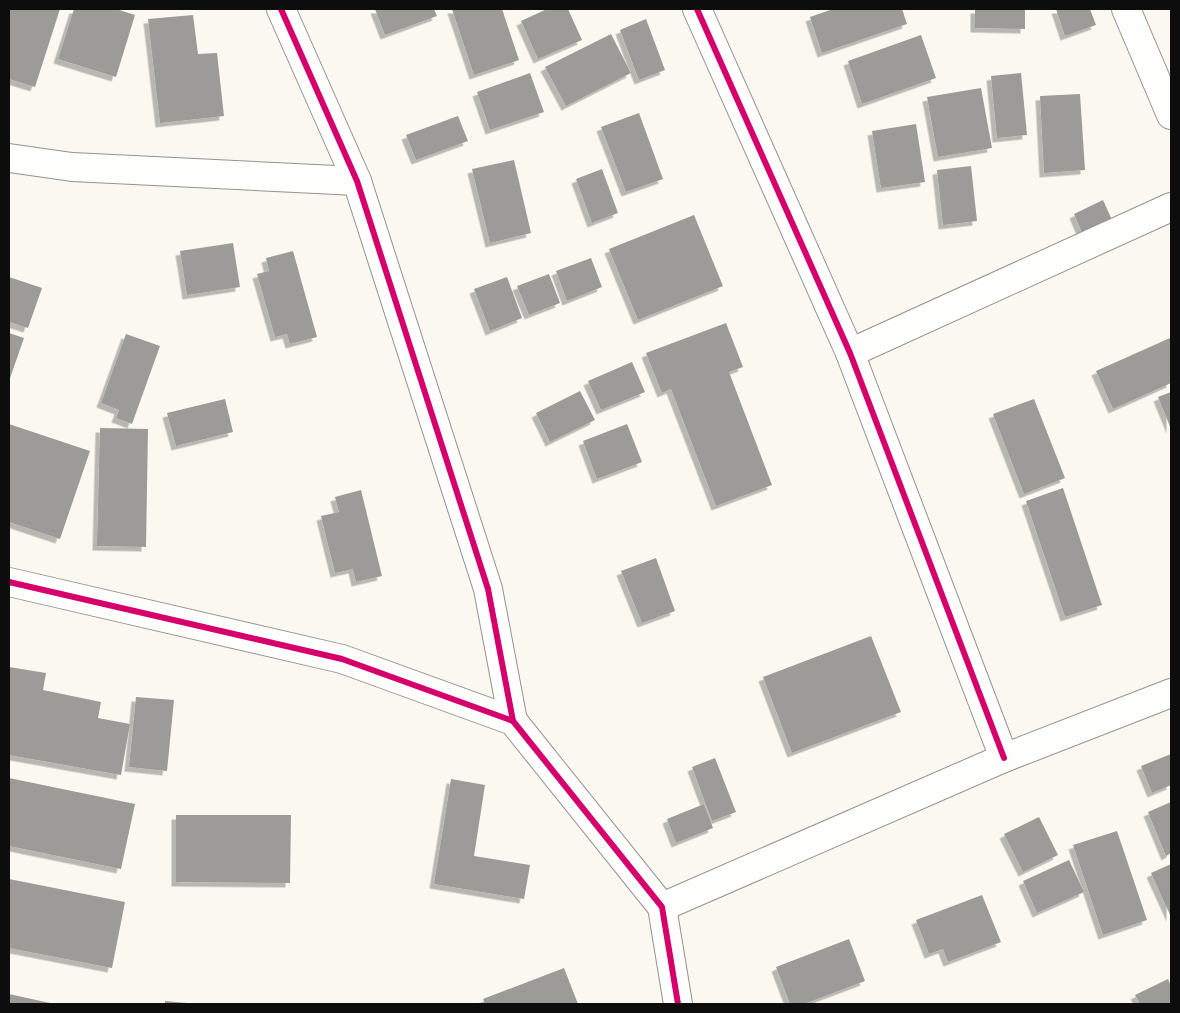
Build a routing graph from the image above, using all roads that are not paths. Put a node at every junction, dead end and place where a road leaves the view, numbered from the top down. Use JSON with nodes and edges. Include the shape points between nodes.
{"nodes":[{"id":1,"x":281,"y":9,"type":"edge"},
{"id":2,"x":697,"y":9,"type":"edge"},
{"id":3,"x":1126,"y":9,"type":"edge"},
{"id":4,"x":1171,"y":115,"type":"edge"},
{"id":5,"x":9,"y":158,"type":"edge"},
{"id":6,"x":357,"y":181,"type":"junction"},
{"id":7,"x":1171,"y":207,"type":"edge"},
{"id":8,"x":850,"y":353,"type":"junction"},
{"id":9,"x":9,"y":582,"type":"edge"},
{"id":10,"x":1171,"y":693,"type":"edge"},
{"id":11,"x":513,"y":721,"type":"junction"},
{"id":12,"x":1004,"y":758,"type":"junction"},
{"id":13,"x":662,"y":907,"type":"junction"},
{"id":14,"x":678,"y":1004,"type":"edge"}],
"edges":[{"from":1,"to":6,"type":"street"},
{"from":2,"to":8,"type":"street"},
{"from":3,"to":4,"type":"street"},
{"from":5,"to":6,"type":"street","via":[[72,167]]},
{"from":6,"to":11,"type":"street","via":[[488,589]]},
{"from":7,"to":8,"type":"street"},
{"from":8,"to":12,"type":"street"},
{"from":9,"to":11,"type":"street","via":[[342,659]]},
{"from":10,"to":12,"type":"street"},
{"from":11,"to":13,"type":"street"},
{"from":12,"to":13,"type":"street"},
{"from":13,"to":14,"type":"street"}]}
